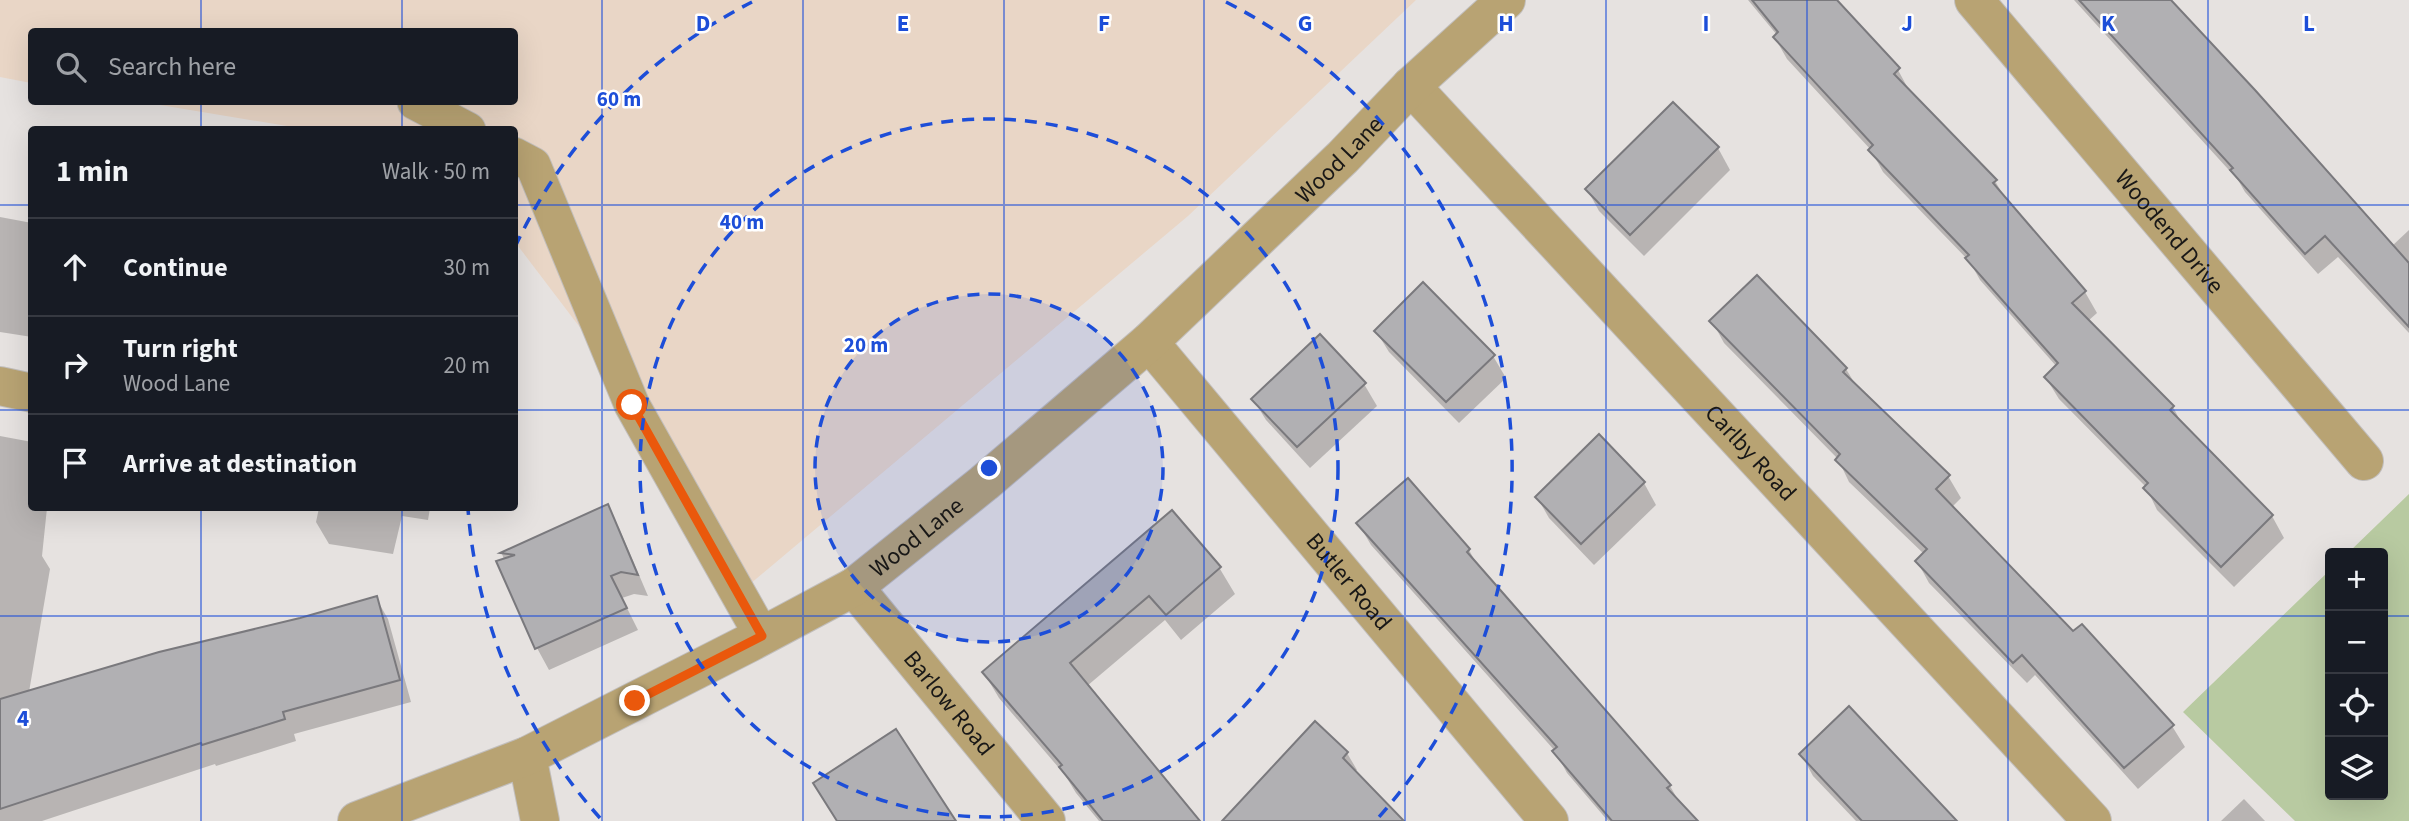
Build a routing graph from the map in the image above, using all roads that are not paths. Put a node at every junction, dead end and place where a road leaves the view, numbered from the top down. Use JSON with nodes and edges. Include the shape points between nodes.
{"nodes":[{"id":1,"x":1506,"y":0,"type":"edge"},
{"id":2,"x":1974,"y":0,"type":"edge"},
{"id":3,"x":1411,"y":86,"type":"junction"},
{"id":4,"x":421,"y":105,"type":"edge"},
{"id":5,"x":460,"y":126,"type":"edge"},
{"id":6,"x":518,"y":157,"type":"edge"},
{"id":7,"x":1149,"y":342,"type":"junction"},
{"id":8,"x":0,"y":386,"type":"edge"},
{"id":9,"x":28,"y":392,"type":"edge"},
{"id":10,"x":2364,"y":461,"type":"dead end"},
{"id":11,"x":853,"y":587,"type":"junction"},
{"id":12,"x":762,"y":636,"type":"junction"},
{"id":13,"x":527,"y":756,"type":"junction"},
{"id":14,"x":357,"y":821,"type":"edge"},
{"id":15,"x":540,"y":821,"type":"edge"},
{"id":16,"x":1046,"y":821,"type":"edge"},
{"id":17,"x":1549,"y":821,"type":"edge"},
{"id":18,"x":2092,"y":821,"type":"edge"}],
"edges":[{"from":1,"to":3,"type":"street","name":"Wood Lane"},
{"from":2,"to":10,"type":"street","name":"Woodend Drive"},
{"from":3,"to":7,"type":"street","name":"Wood Lane"},
{"from":3,"to":18,"type":"street","name":"Carlby Road"},
{"from":4,"to":5,"type":"lane"},
{"from":6,"to":12,"type":"lane","via":[[533,165],[632,405]]},
{"from":7,"to":11,"type":"street","name":"Wood Lane"},
{"from":7,"to":17,"type":"street","name":"Butler Road"},
{"from":8,"to":9,"type":"street"},
{"from":11,"to":12,"type":"street","name":"Wood Lane"},
{"from":11,"to":16,"type":"street","name":"Barlow Road"},
{"from":12,"to":13,"type":"street","name":"Wood Lane"},
{"from":13,"to":14,"type":"street","name":"Wood Lane"},
{"from":13,"to":15,"type":"street"}]}
